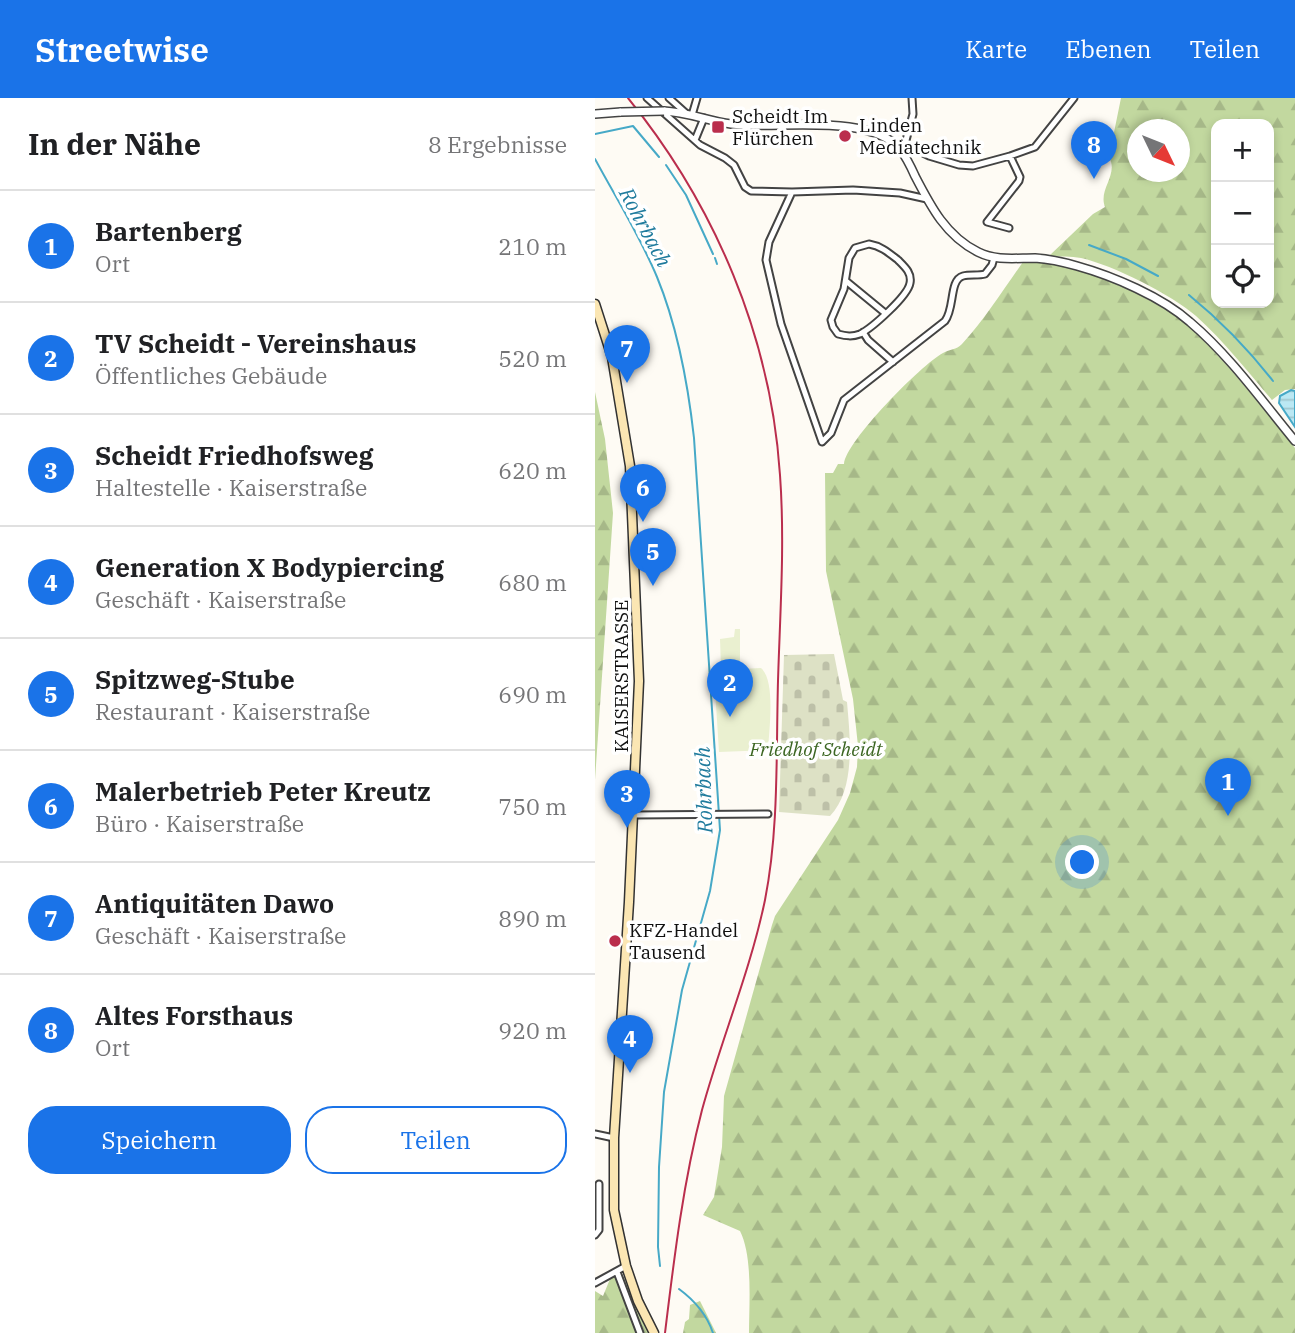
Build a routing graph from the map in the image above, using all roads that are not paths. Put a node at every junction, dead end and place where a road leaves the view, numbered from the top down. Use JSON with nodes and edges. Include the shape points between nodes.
{"nodes":[{"id":1,"x":647,"y":98,"type":"edge"},
{"id":2,"x":697,"y":98,"type":"edge"},
{"id":3,"x":912,"y":98,"type":"edge"},
{"id":4,"x":1074,"y":98,"type":"edge"},
{"id":5,"x":669,"y":99,"type":"edge"},
{"id":6,"x":666,"y":111,"type":"junction"},
{"id":7,"x":595,"y":114,"type":"edge"},
{"id":8,"x":689,"y":114,"type":"junction"},
{"id":9,"x":704,"y":118,"type":"junction"},
{"id":10,"x":695,"y":140,"type":"junction"},
{"id":11,"x":902,"y":146,"type":"junction"},
{"id":12,"x":1010,"y":156,"type":"junction"},
{"id":13,"x":792,"y":192,"type":"junction"},
{"id":14,"x":927,"y":199,"type":"junction"},
{"id":15,"x":1009,"y":228,"type":"dead end"},
{"id":16,"x":994,"y":258,"type":"junction"},
{"id":17,"x":846,"y":281,"type":"junction"},
{"id":18,"x":596,"y":309,"type":"edge"},
{"id":19,"x":885,"y":313,"type":"junction"},
{"id":20,"x":863,"y":332,"type":"junction"},
{"id":21,"x":893,"y":362,"type":"junction"},
{"id":22,"x":1295,"y":441,"type":"edge"},
{"id":23,"x":768,"y":814,"type":"dead end"},
{"id":24,"x":634,"y":815,"type":"junction"},
{"id":25,"x":595,"y":1135,"type":"edge"},
{"id":26,"x":614,"y":1138,"type":"junction"},
{"id":27,"x":599,"y":1184,"type":"dead end"},
{"id":28,"x":595,"y":1235,"type":"edge"},
{"id":29,"x":626,"y":1266,"type":"junction"},
{"id":30,"x":617,"y":1272,"type":"junction"},
{"id":31,"x":595,"y":1283,"type":"edge"},
{"id":32,"x":640,"y":1333,"type":"edge"},
{"id":33,"x":654,"y":1333,"type":"edge"}],
"edges":[{"from":1,"to":10,"type":"street"},
{"from":2,"to":8,"type":"street"},
{"from":3,"to":11,"type":"street","via":[[913,114]]},
{"from":4,"to":12,"type":"street","via":[[1035,147]]},
{"from":5,"to":6,"type":"street"},
{"from":5,"to":8,"type":"street"},
{"from":6,"to":7,"type":"street","bridge":true},
{"from":6,"to":8,"type":"street"},
{"from":8,"to":9,"type":"street"},
{"from":9,"to":10,"type":"street"},
{"from":9,"to":11,"type":"street","via":[[746,125],[849,127]]},
{"from":10,"to":13,"type":"street","via":[[734,165],[747,190]]},
{"from":11,"to":12,"type":"street","via":[[959,165]]},
{"from":11,"to":14,"type":"street"},
{"from":12,"to":15,"type":"street","via":[[1019,181],[987,222]]},
{"from":13,"to":14,"type":"street","via":[[853,190]]},
{"from":13,"to":21,"type":"street","via":[[769,242],[766,260],[781,324],[822,442],[831,433],[845,400]]},
{"from":14,"to":16,"type":"street","via":[[955,236]]},
{"from":16,"to":21,"type":"street","via":[[985,274],[957,279],[949,316]]},
{"from":16,"to":22,"type":"street","via":[[1036,258],[1078,266],[1171,308],[1209,340]]},
{"from":17,"to":19,"type":"street"},
{"from":17,"to":19,"type":"street","via":[[849,258],[859,246],[874,244],[893,257],[905,267],[910,284]]},
{"from":17,"to":20,"type":"street","via":[[831,320],[833,327],[846,336]]},
{"from":18,"to":24,"type":"main road","name":"KAISERSTRASSE","via":[[612,357],[630,466],[639,681]]},
{"from":19,"to":20,"type":"street"},
{"from":20,"to":21,"type":"street"},
{"from":23,"to":24,"type":"street"},
{"from":24,"to":26,"type":"main road","name":"KAISERSTRASSE"},
{"from":25,"to":26,"type":"street"},
{"from":26,"to":29,"type":"main road","name":"KAISERSTRASSE","via":[[614,1210]]},
{"from":27,"to":28,"type":"street","via":[[599,1230]]},
{"from":29,"to":30,"type":"street"},
{"from":29,"to":33,"type":"main road","name":"KAISERSTRASSE"},
{"from":30,"to":31,"type":"street"},
{"from":30,"to":32,"type":"street"}]}
